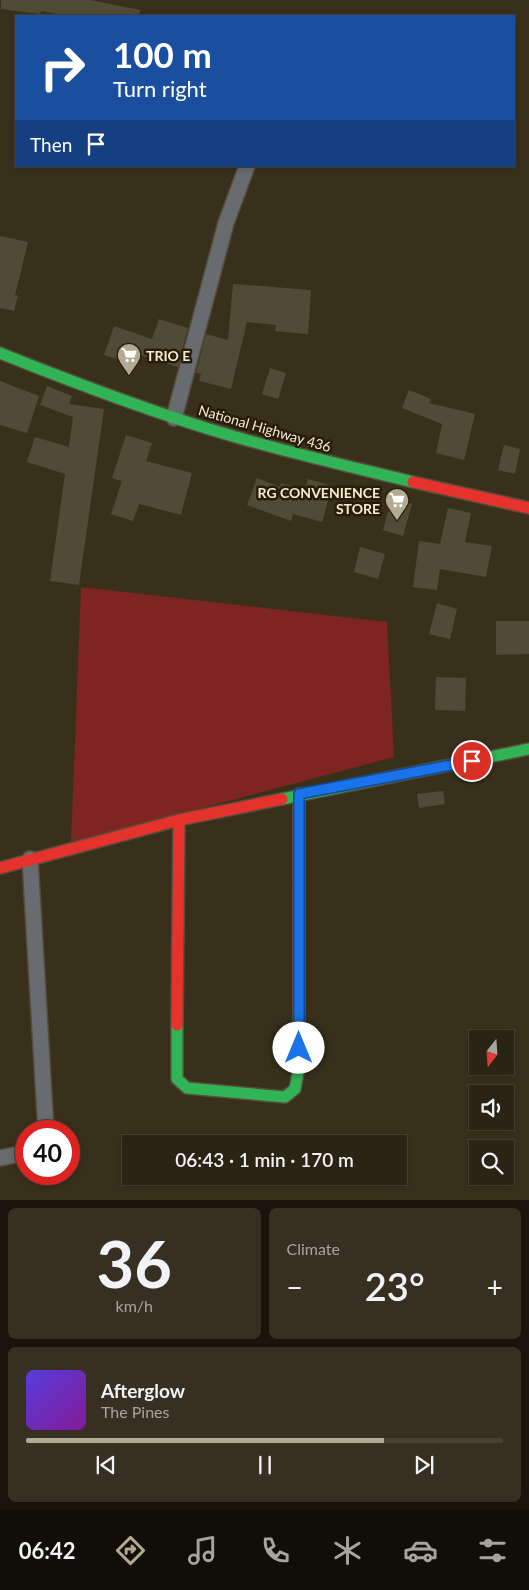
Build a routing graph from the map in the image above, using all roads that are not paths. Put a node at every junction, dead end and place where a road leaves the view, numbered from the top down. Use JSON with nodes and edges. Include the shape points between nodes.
{"nodes":[{"id":1,"x":247,"y":167,"type":"edge"},
{"id":2,"x":0,"y":353,"type":"edge"},
{"id":3,"x":174,"y":418,"type":"junction"},
{"id":4,"x":529,"y":508,"type":"edge"},
{"id":5,"x":529,"y":750,"type":"edge"},
{"id":6,"x":299,"y":794,"type":"junction"},
{"id":7,"x":179,"y":820,"type":"junction"},
{"id":8,"x":30,"y":859,"type":"junction"},
{"id":9,"x":0,"y":868,"type":"edge"},
{"id":10,"x":45,"y":1120,"type":"edge"},
{"id":11,"x":15,"y":1155,"type":"edge"},
{"id":12,"x":0,"y":1158,"type":"edge"}],
"edges":[{"from":1,"to":3,"type":"street","via":[[226,223]]},
{"from":2,"to":3,"type":"street","name":"National Highway 436","via":[[73,383]]},
{"from":3,"to":4,"type":"street","name":"National Highway 436","via":[[310,457]]},
{"from":5,"to":6,"type":"street"},
{"from":6,"to":7,"type":"street"},
{"from":6,"to":7,"type":"street","via":[[299,1067],[296,1089],[285,1097],[187,1088],[177,1080]]},
{"from":7,"to":8,"type":"street"},
{"from":8,"to":9,"type":"street"},
{"from":8,"to":10,"type":"street"},
{"from":11,"to":12,"type":"street"}]}
